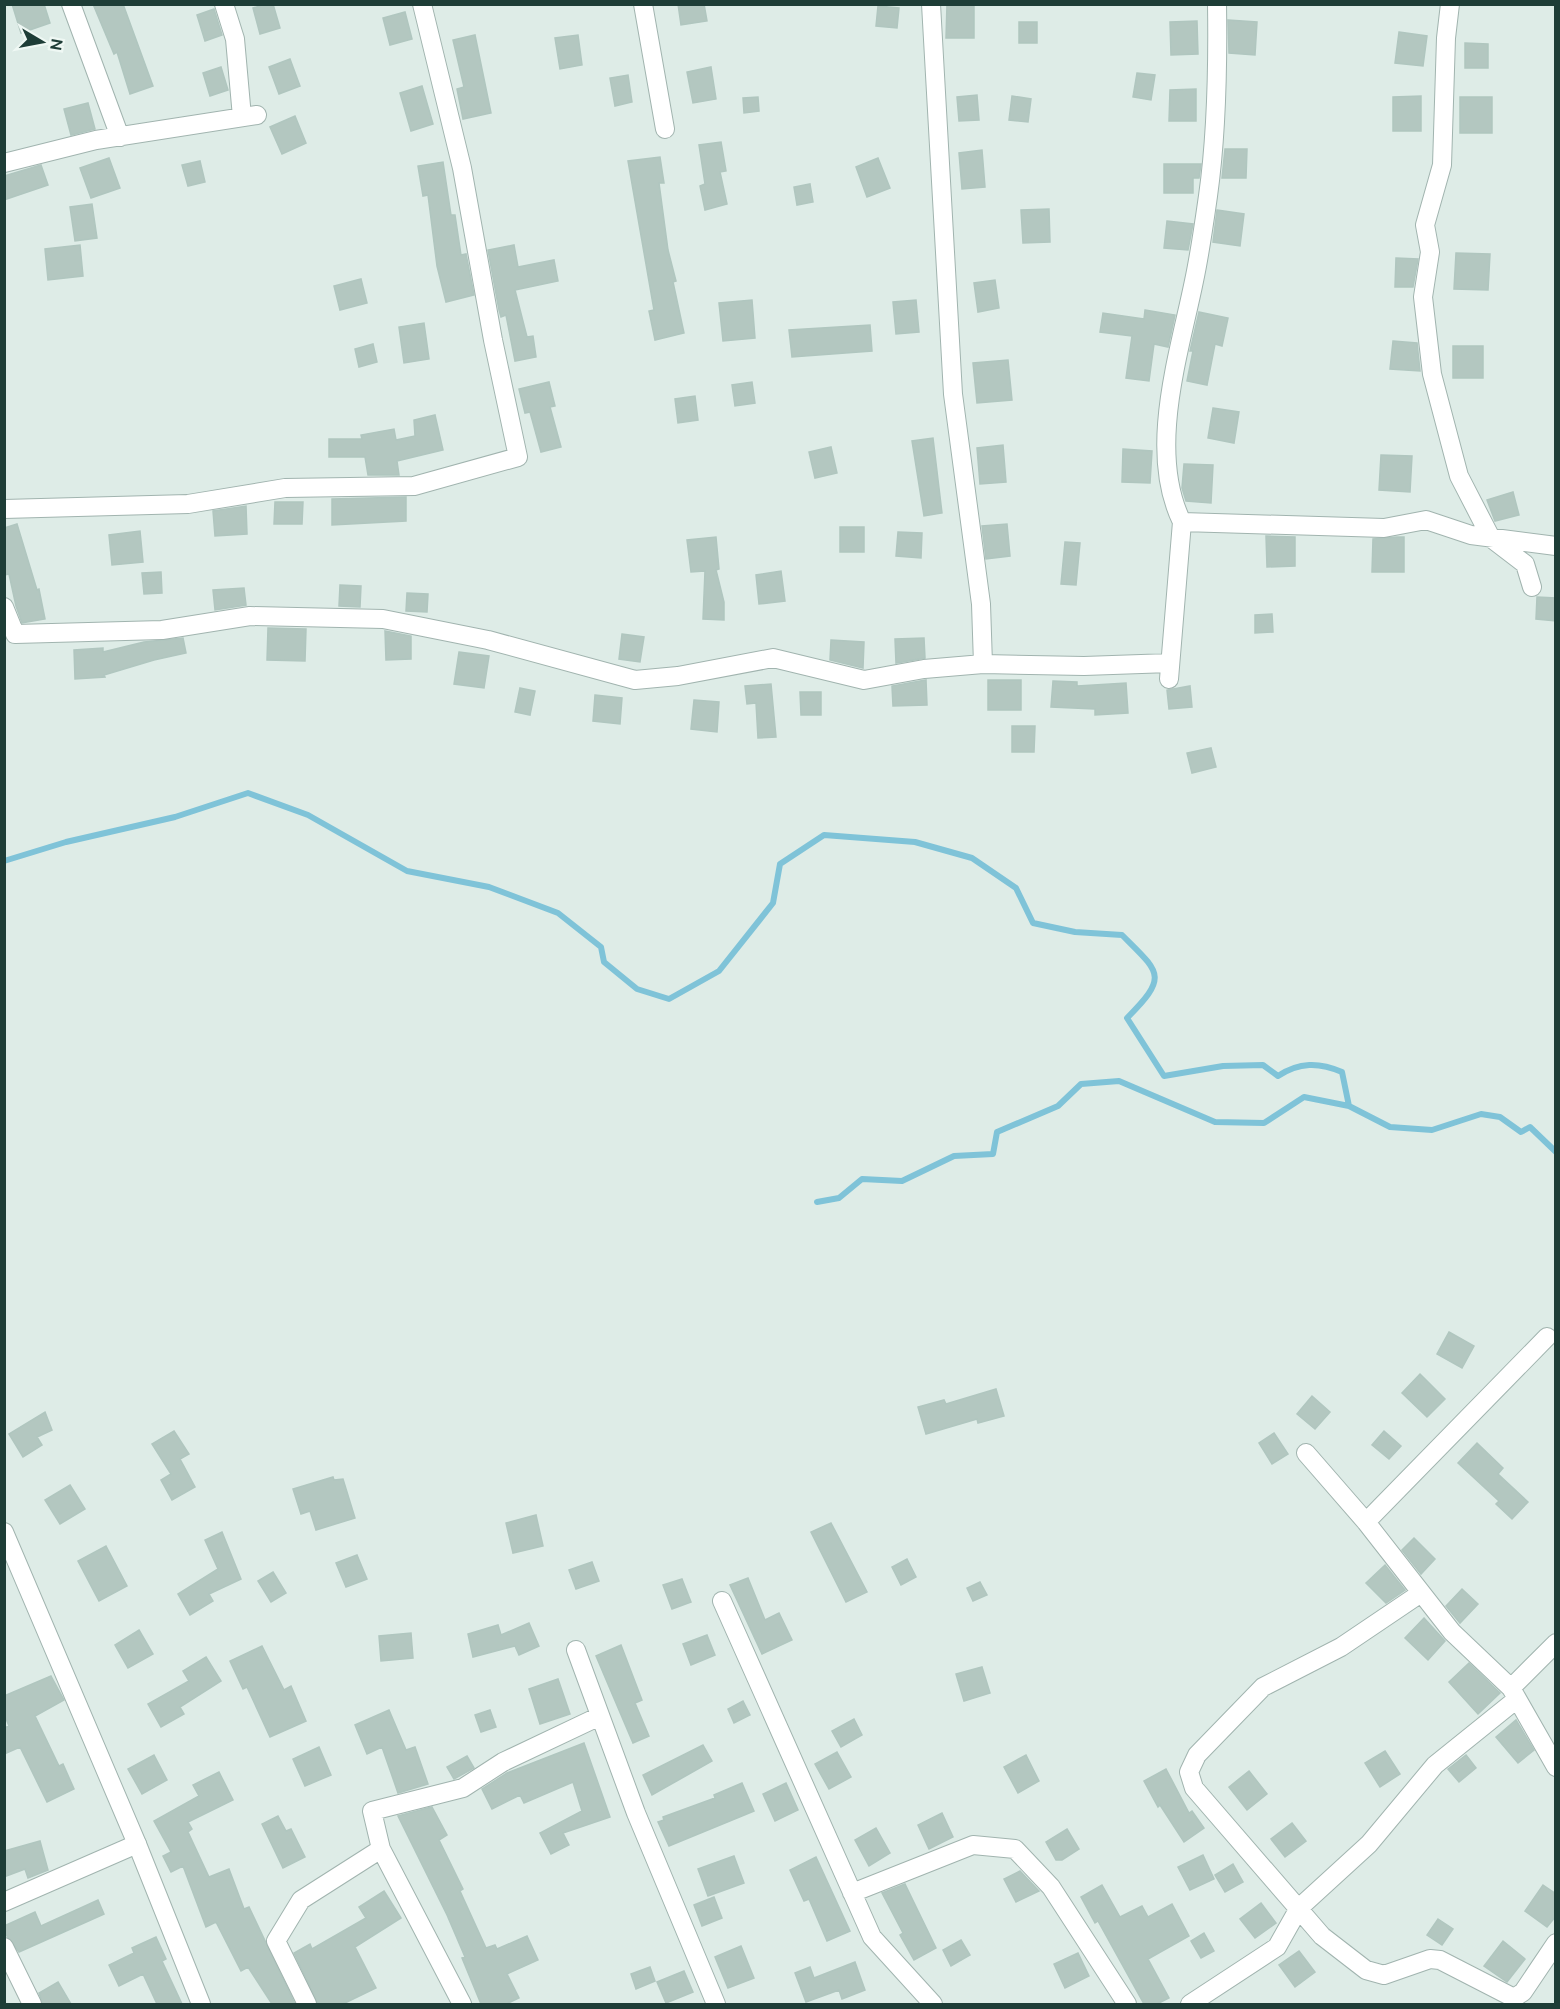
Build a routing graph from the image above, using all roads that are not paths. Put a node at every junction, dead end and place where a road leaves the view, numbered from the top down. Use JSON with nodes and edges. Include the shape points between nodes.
{"nodes":[{"id":1,"x":71,"y":4,"type":"edge"},
{"id":2,"x":224,"y":4,"type":"edge"},
{"id":3,"x":422,"y":4,"type":"edge"},
{"id":4,"x":643,"y":4,"type":"edge"},
{"id":5,"x":931,"y":4,"type":"edge"},
{"id":6,"x":1217,"y":4,"type":"edge"},
{"id":7,"x":1450,"y":4,"type":"edge"},
{"id":8,"x":664,"y":129,"type":"dead end"},
{"id":9,"x":120,"y":136,"type":"junction"},
{"id":10,"x":4,"y":163,"type":"edge"},
{"id":11,"x":4,"y":509,"type":"edge"},
{"id":12,"x":1182,"y":522,"type":"junction"},
{"id":13,"x":1491,"y":538,"type":"junction"},
{"id":14,"x":1556,"y":546,"type":"edge"},
{"id":15,"x":1532,"y":587,"type":"dead end"},
{"id":16,"x":4,"y":607,"type":"edge"},
{"id":17,"x":983,"y":664,"type":"junction"},
{"id":18,"x":1547,"y":1337,"type":"dead end"},
{"id":19,"x":1306,"y":1453,"type":"dead end"},
{"id":20,"x":1366,"y":1522,"type":"junction"},
{"id":21,"x":4,"y":1532,"type":"edge"},
{"id":22,"x":1421,"y":1593,"type":"junction"},
{"id":23,"x":722,"y":1601,"type":"dead end"},
{"id":24,"x":1556,"y":1643,"type":"edge"},
{"id":25,"x":576,"y":1650,"type":"dead end"},
{"id":26,"x":1514,"y":1693,"type":"junction"},
{"id":27,"x":600,"y":1716,"type":"junction"},
{"id":28,"x":1556,"y":1767,"type":"edge"},
{"id":29,"x":137,"y":1844,"type":"junction"},
{"id":30,"x":381,"y":1849,"type":"junction"},
{"id":31,"x":852,"y":1893,"type":"junction"},
{"id":32,"x":4,"y":1902,"type":"edge"},
{"id":33,"x":1299,"y":1908,"type":"junction"},
{"id":34,"x":1556,"y":1943,"type":"edge"},
{"id":35,"x":4,"y":1947,"type":"edge"},
{"id":36,"x":32,"y":2004,"type":"edge"},
{"id":37,"x":201,"y":2004,"type":"edge"},
{"id":38,"x":307,"y":2004,"type":"edge"},
{"id":39,"x":462,"y":2004,"type":"edge"},
{"id":40,"x":716,"y":2004,"type":"edge"},
{"id":41,"x":933,"y":2004,"type":"edge"},
{"id":42,"x":1127,"y":2004,"type":"edge"},
{"id":43,"x":1190,"y":2004,"type":"edge"}],
"edges":[{"from":1,"to":9,"type":"street"},
{"from":2,"to":9,"type":"street","via":[[250,116]]},
{"from":3,"to":11,"type":"street","via":[[462,168],[518,457],[414,486],[285,488],[188,504]]},
{"from":4,"to":8,"type":"street"},
{"from":5,"to":17,"type":"street","via":[[953,394],[981,604]]},
{"from":6,"to":12,"type":"street","via":[[1214,141],[1196,270],[1170,406],[1167,468]]},
{"from":7,"to":13,"type":"street","via":[[1442,165],[1425,225],[1431,252],[1423,297],[1431,374],[1459,477]]},
{"from":9,"to":10,"type":"street"},
{"from":12,"to":13,"type":"street","via":[[1384,528],[1426,520]]},
{"from":12,"to":17,"type":"street","via":[[1170,671]]},
{"from":13,"to":14,"type":"street"},
{"from":13,"to":15,"type":"street","via":[[1525,564]]},
{"from":16,"to":17,"type":"street","via":[[15,634],[162,630],[250,616],[383,619],[488,640],[635,680],[774,658],[864,680]]},
{"from":18,"to":20,"type":"street"},
{"from":19,"to":20,"type":"street"},
{"from":20,"to":22,"type":"street"},
{"from":21,"to":29,"type":"street"},
{"from":22,"to":26,"type":"street","via":[[1452,1632]]},
{"from":22,"to":33,"type":"street","via":[[1341,1647],[1263,1687],[1197,1755],[1189,1772],[1194,1788]]},
{"from":23,"to":31,"type":"street"},
{"from":24,"to":26,"type":"street"},
{"from":25,"to":27,"type":"street"},
{"from":26,"to":28,"type":"street"},
{"from":26,"to":33,"type":"street","via":[[1435,1765],[1369,1845]]},
{"from":27,"to":30,"type":"street","via":[[503,1762],[463,1788],[372,1810]]},
{"from":27,"to":40,"type":"street"},
{"from":29,"to":32,"type":"street"},
{"from":29,"to":37,"type":"street"},
{"from":30,"to":38,"type":"street","via":[[301,1900],[276,1941]]},
{"from":30,"to":39,"type":"street"},
{"from":31,"to":41,"type":"street","via":[[872,1937]]},
{"from":31,"to":42,"type":"street","via":[[973,1845],[1015,1849],[1052,1887]]},
{"from":33,"to":34,"type":"street","via":[[1322,1936],[1366,1970],[1384,1975],[1430,1959],[1440,1960],[1514,1998],[1523,1992]]},
{"from":33,"to":43,"type":"street","via":[[1277,1947]]},
{"from":35,"to":36,"type":"street"}]}
